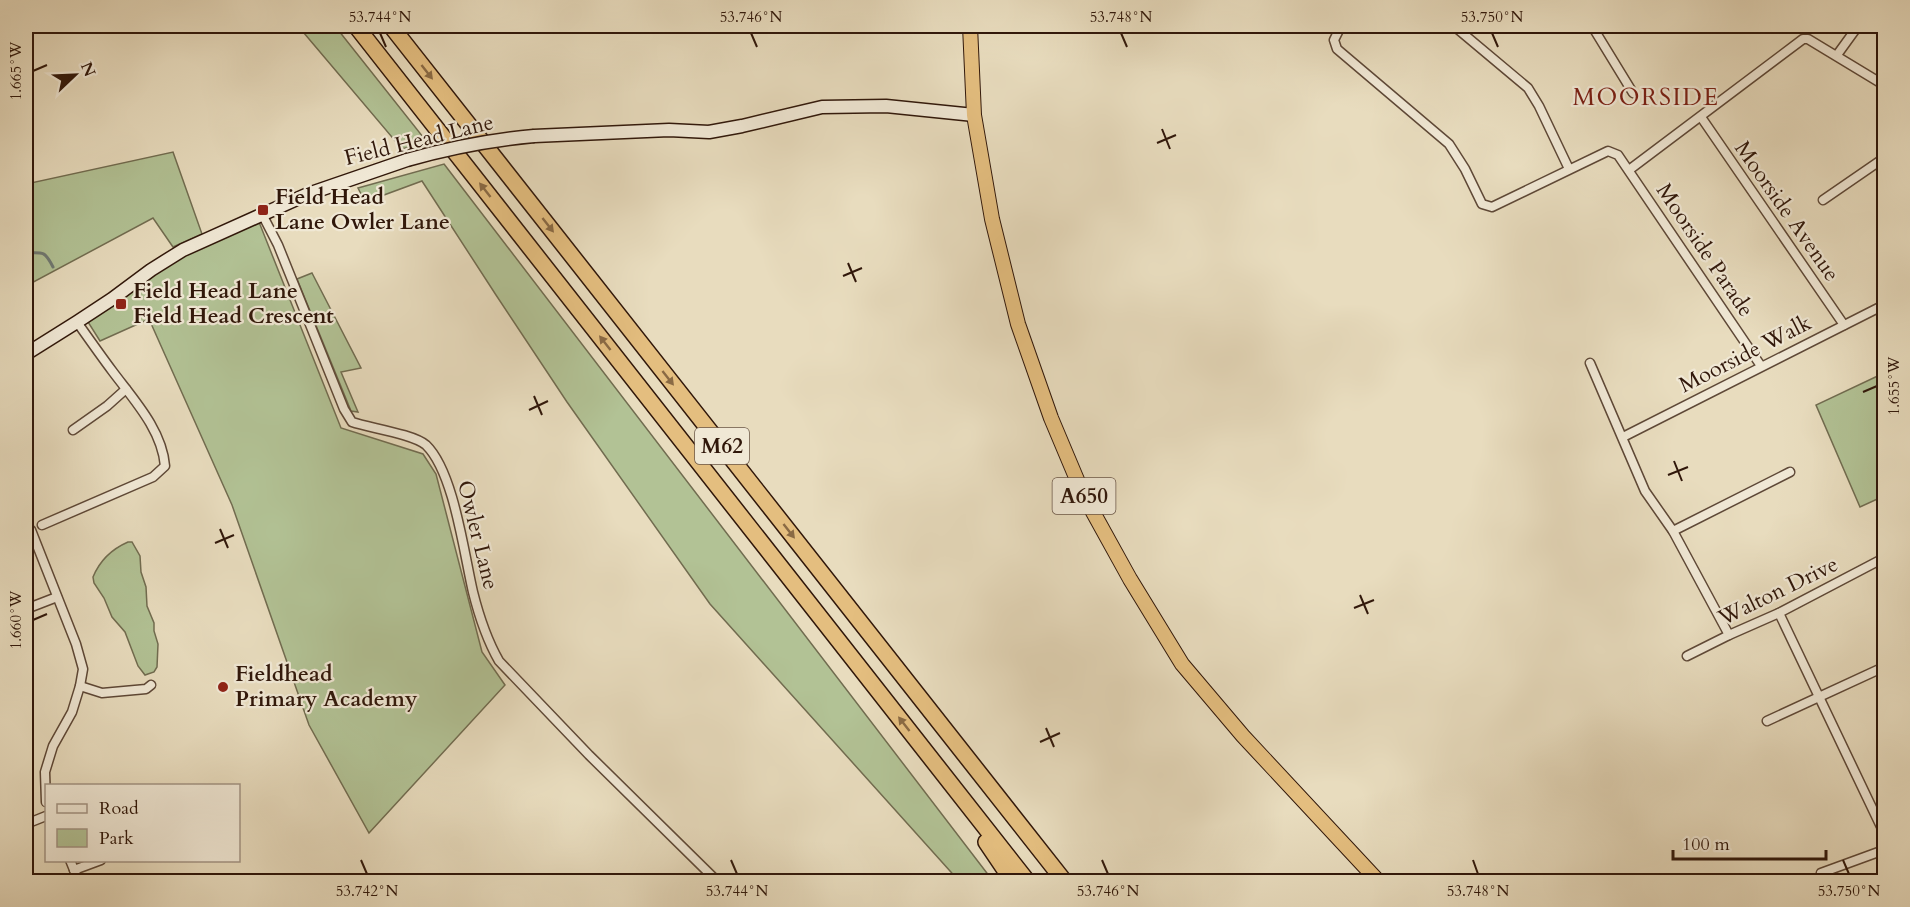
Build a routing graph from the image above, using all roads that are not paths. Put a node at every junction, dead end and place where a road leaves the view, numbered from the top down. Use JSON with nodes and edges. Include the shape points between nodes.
{"nodes":[{"id":1,"x":356,"y":26,"type":"edge"},
{"id":2,"x":392,"y":26,"type":"edge"},
{"id":3,"x":970,"y":26,"type":"edge"},
{"id":4,"x":1341,"y":26,"type":"edge"},
{"id":5,"x":1454,"y":26,"type":"edge"},
{"id":6,"x":1592,"y":26,"type":"edge"},
{"id":7,"x":1858,"y":26,"type":"edge"},
{"id":8,"x":1837,"y":56,"type":"junction"},
{"id":9,"x":1884,"y":85,"type":"edge"},
{"id":10,"x":1634,"y":93,"type":"dead end"},
{"id":11,"x":974,"y":115,"type":"junction"},
{"id":12,"x":1701,"y":117,"type":"junction"},
{"id":13,"x":1884,"y":158,"type":"edge"},
{"id":14,"x":1569,"y":169,"type":"junction"},
{"id":15,"x":1629,"y":170,"type":"junction"},
{"id":16,"x":1823,"y":200,"type":"dead end"},
{"id":17,"x":262,"y":214,"type":"junction"},
{"id":18,"x":1884,"y":305,"type":"edge"},
{"id":19,"x":77,"y":322,"type":"junction"},
{"id":20,"x":1844,"y":325,"type":"junction"},
{"id":21,"x":26,"y":354,"type":"edge"},
{"id":22,"x":1590,"y":363,"type":"dead end"},
{"id":23,"x":1761,"y":366,"type":"junction"},
{"id":24,"x":126,"y":389,"type":"junction"},
{"id":25,"x":73,"y":430,"type":"dead end"},
{"id":26,"x":1623,"y":437,"type":"junction"},
{"id":27,"x":1790,"y":472,"type":"dead end"},
{"id":28,"x":42,"y":525,"type":"dead end"},
{"id":29,"x":26,"y":526,"type":"edge"},
{"id":30,"x":1673,"y":531,"type":"junction"},
{"id":31,"x":1884,"y":558,"type":"edge"},
{"id":32,"x":57,"y":597,"type":"junction"},
{"id":33,"x":26,"y":609,"type":"edge"},
{"id":34,"x":1779,"y":613,"type":"junction"},
{"id":35,"x":1729,"y":635,"type":"junction"},
{"id":36,"x":1687,"y":656,"type":"dead end"},
{"id":37,"x":1884,"y":667,"type":"edge"},
{"id":38,"x":150,"y":685,"type":"dead end"},
{"id":39,"x":81,"y":686,"type":"junction"},
{"id":40,"x":1820,"y":697,"type":"junction"},
{"id":41,"x":1767,"y":721,"type":"dead end"},
{"id":42,"x":941,"y":770,"type":"junction"},
{"id":43,"x":45,"y":784,"type":"edge"},
{"id":44,"x":45,"y":816,"type":"edge"},
{"id":45,"x":26,"y":824,"type":"edge"},
{"id":46,"x":1884,"y":833,"type":"edge"},
{"id":47,"x":1884,"y":850,"type":"edge"},
{"id":48,"x":70,"y":862,"type":"edge"},
{"id":49,"x":97,"y":862,"type":"edge"},
{"id":50,"x":74,"y":870,"type":"junction"},
{"id":51,"x":1821,"y":873,"type":"dead end"},
{"id":52,"x":79,"y":882,"type":"edge"},
{"id":53,"x":718,"y":882,"type":"edge"},
{"id":54,"x":1013,"y":882,"type":"edge"},
{"id":55,"x":1028,"y":882,"type":"edge"},
{"id":56,"x":1065,"y":882,"type":"edge"},
{"id":57,"x":1379,"y":882,"type":"edge"}],
"edges":[{"from":42,"to":1,"type":"highway","number":"M62","one_way":true},
{"from":2,"to":56,"type":"highway","number":"M62","one_way":true},
{"from":3,"to":11,"type":"highway","number":"A650"},
{"from":4,"to":14,"type":"street","via":[[1334,40],[1337,49],[1449,144],[1482,204],[1492,207]]},
{"from":5,"to":14,"type":"street","via":[[1528,88]]},
{"from":6,"to":10,"type":"street"},
{"from":7,"to":8,"type":"street"},
{"from":8,"to":9,"type":"street"},
{"from":8,"to":12,"type":"street","via":[[1803,39]]},
{"from":11,"to":17,"type":"main road","name":"Field Head Lane","bridge":true,"via":[[844,106],[808,109],[709,132],[669,130],[496,139],[407,160]]},
{"from":11,"to":57,"type":"highway","number":"A650","via":[[992,219],[1018,324],[1083,494],[1182,664],[1243,736]]},
{"from":12,"to":15,"type":"street"},
{"from":12,"to":20,"type":"street","name":"Moorside Avenue"},
{"from":13,"to":16,"type":"street"},
{"from":14,"to":15,"type":"street","name":"Moorside Parade","via":[[1608,151],[1618,155]]},
{"from":15,"to":23,"type":"street","name":"Moorside Parade"},
{"from":17,"to":19,"type":"main road","name":"Field Head Lane","via":[[183,250]]},
{"from":17,"to":53,"type":"street","name":"Owler Lane","via":[[352,422],[425,444],[442,469],[474,594],[499,660]]},
{"from":18,"to":20,"type":"street","name":"Moorside Walk"},
{"from":19,"to":21,"type":"main road","name":"Field Head Lane"},
{"from":19,"to":24,"type":"street"},
{"from":20,"to":23,"type":"street","name":"Moorside Walk"},
{"from":22,"to":26,"type":"street"},
{"from":23,"to":26,"type":"street","name":"Moorside Walk"},
{"from":24,"to":25,"type":"street"},
{"from":24,"to":28,"type":"street","via":[[156,435],[165,466],[153,477]]},
{"from":26,"to":30,"type":"street","via":[[1646,491]]},
{"from":27,"to":30,"type":"street"},
{"from":29,"to":32,"type":"street"},
{"from":30,"to":35,"type":"street"},
{"from":31,"to":34,"type":"street","name":"Walton Drive"},
{"from":32,"to":33,"type":"street"},
{"from":32,"to":39,"type":"street","via":[[83,669]]},
{"from":34,"to":35,"type":"street","name":"Walton Drive"},
{"from":34,"to":40,"type":"street"},
{"from":35,"to":36,"type":"street","name":"Walton Drive"},
{"from":37,"to":40,"type":"street"},
{"from":38,"to":39,"type":"street","via":[[146,689],[102,693]]},
{"from":39,"to":43,"type":"street","via":[[72,712],[52,746]]},
{"from":40,"to":41,"type":"street"},
{"from":40,"to":46,"type":"street"},
{"from":42,"to":54,"type":"highway","number":"M62"},
{"from":42,"to":55,"type":"highway","number":"M62"},
{"from":44,"to":45,"type":"street"},
{"from":47,"to":51,"type":"street"},
{"from":48,"to":50,"type":"street"},
{"from":49,"to":50,"type":"street"},
{"from":50,"to":52,"type":"street"}]}
